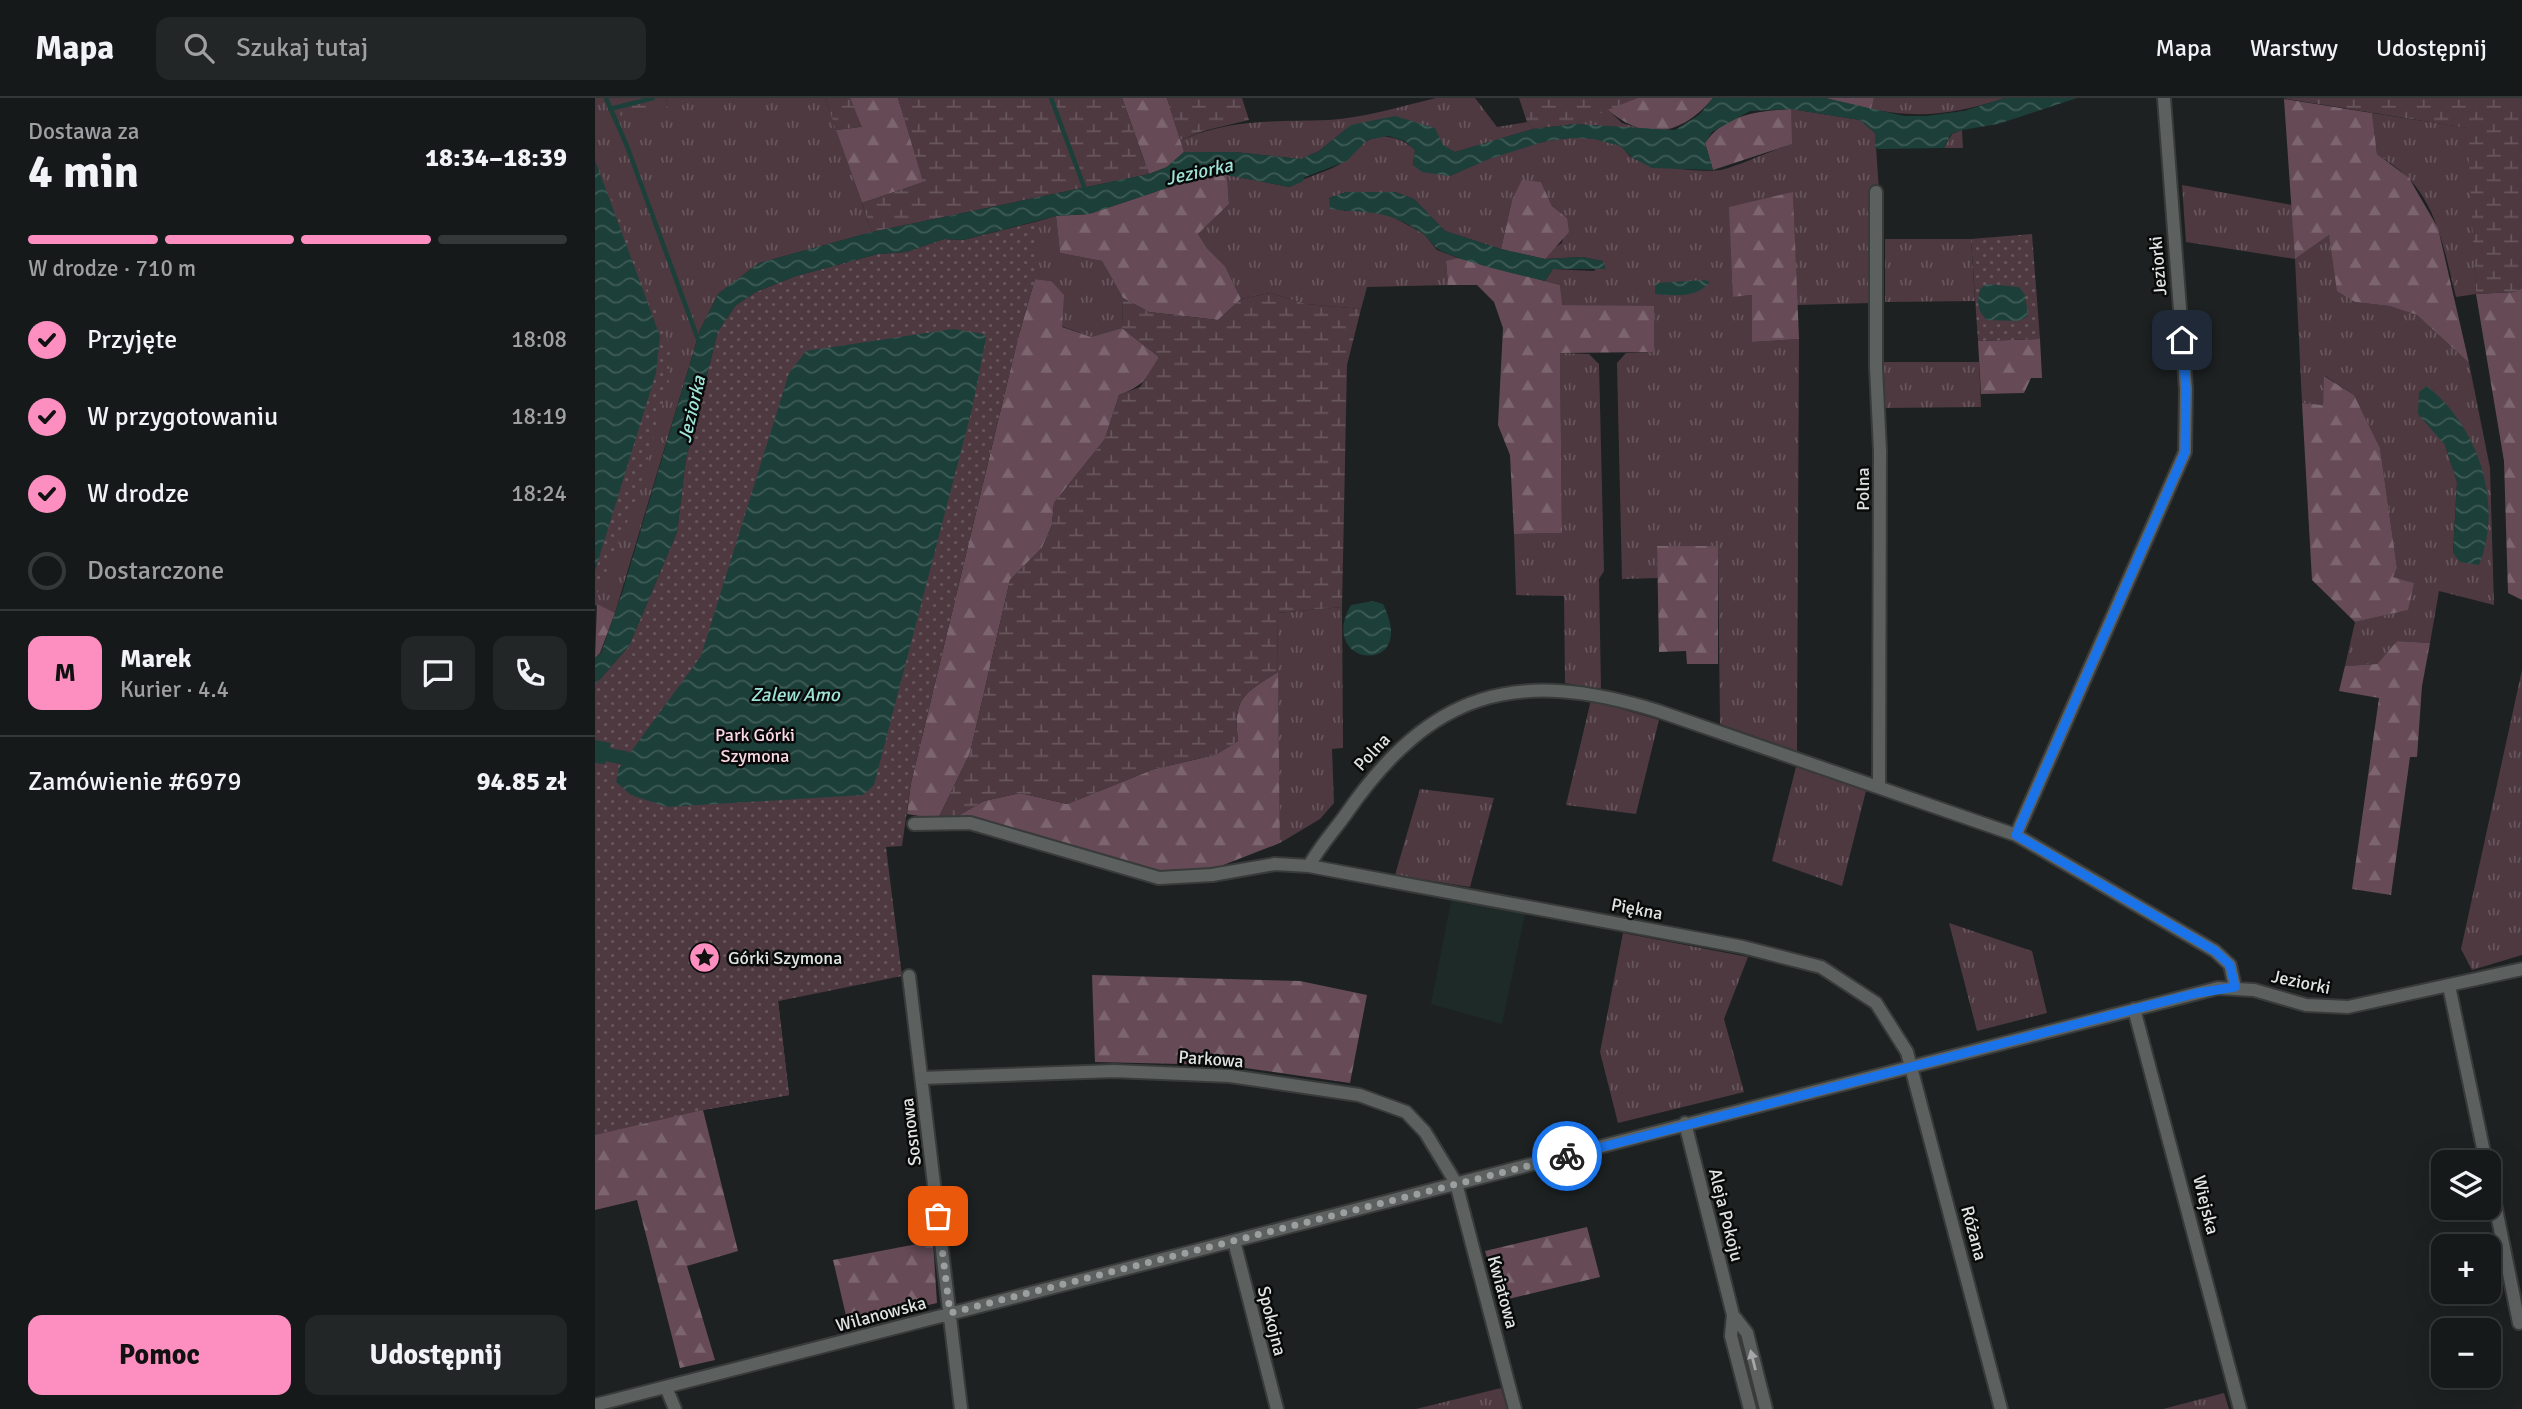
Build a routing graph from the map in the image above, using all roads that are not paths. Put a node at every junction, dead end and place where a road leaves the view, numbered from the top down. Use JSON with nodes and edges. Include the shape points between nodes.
{"nodes":[{"id":1,"x":2164,"y":98,"type":"edge"},
{"id":2,"x":1876,"y":192,"type":"dead end"},
{"id":3,"x":1879,"y":786,"type":"junction"},
{"id":4,"x":914,"y":824,"type":"dead end"},
{"id":5,"x":2016,"y":835,"type":"junction"},
{"id":6,"x":1309,"y":866,"type":"junction"},
{"id":7,"x":2522,"y":969,"type":"edge"},
{"id":8,"x":909,"y":976,"type":"dead end"},
{"id":9,"x":2449,"y":986,"type":"junction"},
{"id":10,"x":2235,"y":987,"type":"junction"},
{"id":11,"x":2134,"y":1010,"type":"junction"},
{"id":12,"x":1912,"y":1067,"type":"junction"},
{"id":13,"x":922,"y":1078,"type":"junction"},
{"id":14,"x":1685,"y":1123,"type":"junction"},
{"id":15,"x":2483,"y":1150,"type":"edge"},
{"id":16,"x":1457,"y":1183,"type":"junction"},
{"id":17,"x":2498,"y":1220,"type":"edge"},
{"id":18,"x":1234,"y":1241,"type":"junction"},
{"id":19,"x":950,"y":1313,"type":"junction"},
{"id":20,"x":1733,"y":1315,"type":"junction"},
{"id":21,"x":2519,"y":1323,"type":"dead end"},
{"id":22,"x":666,"y":1387,"type":"junction"},
{"id":23,"x":595,"y":1405,"type":"edge"},
{"id":24,"x":675,"y":1409,"type":"edge"},
{"id":25,"x":961,"y":1409,"type":"edge"},
{"id":26,"x":1277,"y":1409,"type":"edge"},
{"id":27,"x":1515,"y":1409,"type":"edge"},
{"id":28,"x":1750,"y":1409,"type":"edge"},
{"id":29,"x":1766,"y":1409,"type":"edge"},
{"id":30,"x":2001,"y":1409,"type":"edge"},
{"id":31,"x":2240,"y":1409,"type":"edge"}],
"edges":[{"from":1,"to":5,"type":"street","name":"Jeziorki","via":[[2186,389],[2185,452]]},
{"from":2,"to":3,"type":"street","name":"Polna"},
{"from":3,"to":5,"type":"street","name":"Polna"},
{"from":3,"to":6,"type":"street","name":"Polna","via":[[1605,696],[1498,695],[1436,718],[1392,754]]},
{"from":4,"to":6,"type":"street","via":[[970,823],[1159,878],[1191,878],[1275,864]]},
{"from":5,"to":10,"type":"street","via":[[2215,951],[2230,965]]},
{"from":6,"to":12,"type":"street","name":"Piękna","via":[[1744,947],[1821,967],[1876,1003]]},
{"from":7,"to":9,"type":"street","name":"Jeziorki"},
{"from":8,"to":13,"type":"street","name":"Sosnowa"},
{"from":9,"to":10,"type":"street","name":"Jeziorki","via":[[2331,1008]]},
{"from":9,"to":15,"type":"street"},
{"from":10,"to":11,"type":"street","name":"Wilanowska"},
{"from":11,"to":12,"type":"street","name":"Wilanowska"},
{"from":11,"to":31,"type":"street","name":"Wiejska"},
{"from":12,"to":14,"type":"street","name":"Wilanowska"},
{"from":12,"to":30,"type":"street","name":"Różana"},
{"from":13,"to":16,"type":"street","name":"Parkowa","via":[[1114,1071],[1230,1076],[1348,1092],[1406,1112],[1425,1132]]},
{"from":13,"to":19,"type":"street","name":"Sosnowa"},
{"from":14,"to":16,"type":"street","name":"Wilanowska"},
{"from":14,"to":20,"type":"street","name":"Aleja Pokoju"},
{"from":16,"to":18,"type":"street","name":"Wilanowska"},
{"from":16,"to":27,"type":"street","name":"Kwiatowa"},
{"from":17,"to":21,"type":"street"},
{"from":18,"to":19,"type":"street","name":"Wilanowska"},
{"from":18,"to":26,"type":"street","name":"Spokojna"},
{"from":19,"to":22,"type":"street","name":"Wilanowska"},
{"from":19,"to":25,"type":"street","name":"Sosnowa"},
{"from":20,"to":28,"type":"street","name":"Aleja Pokoju","via":[[1731,1336]]},
{"from":29,"to":20,"type":"street","name":"Aleja Pokoju","one_way":true,"via":[[1747,1333]]},
{"from":22,"to":23,"type":"street","name":"Wilanowska"},
{"from":22,"to":24,"type":"street"}]}
